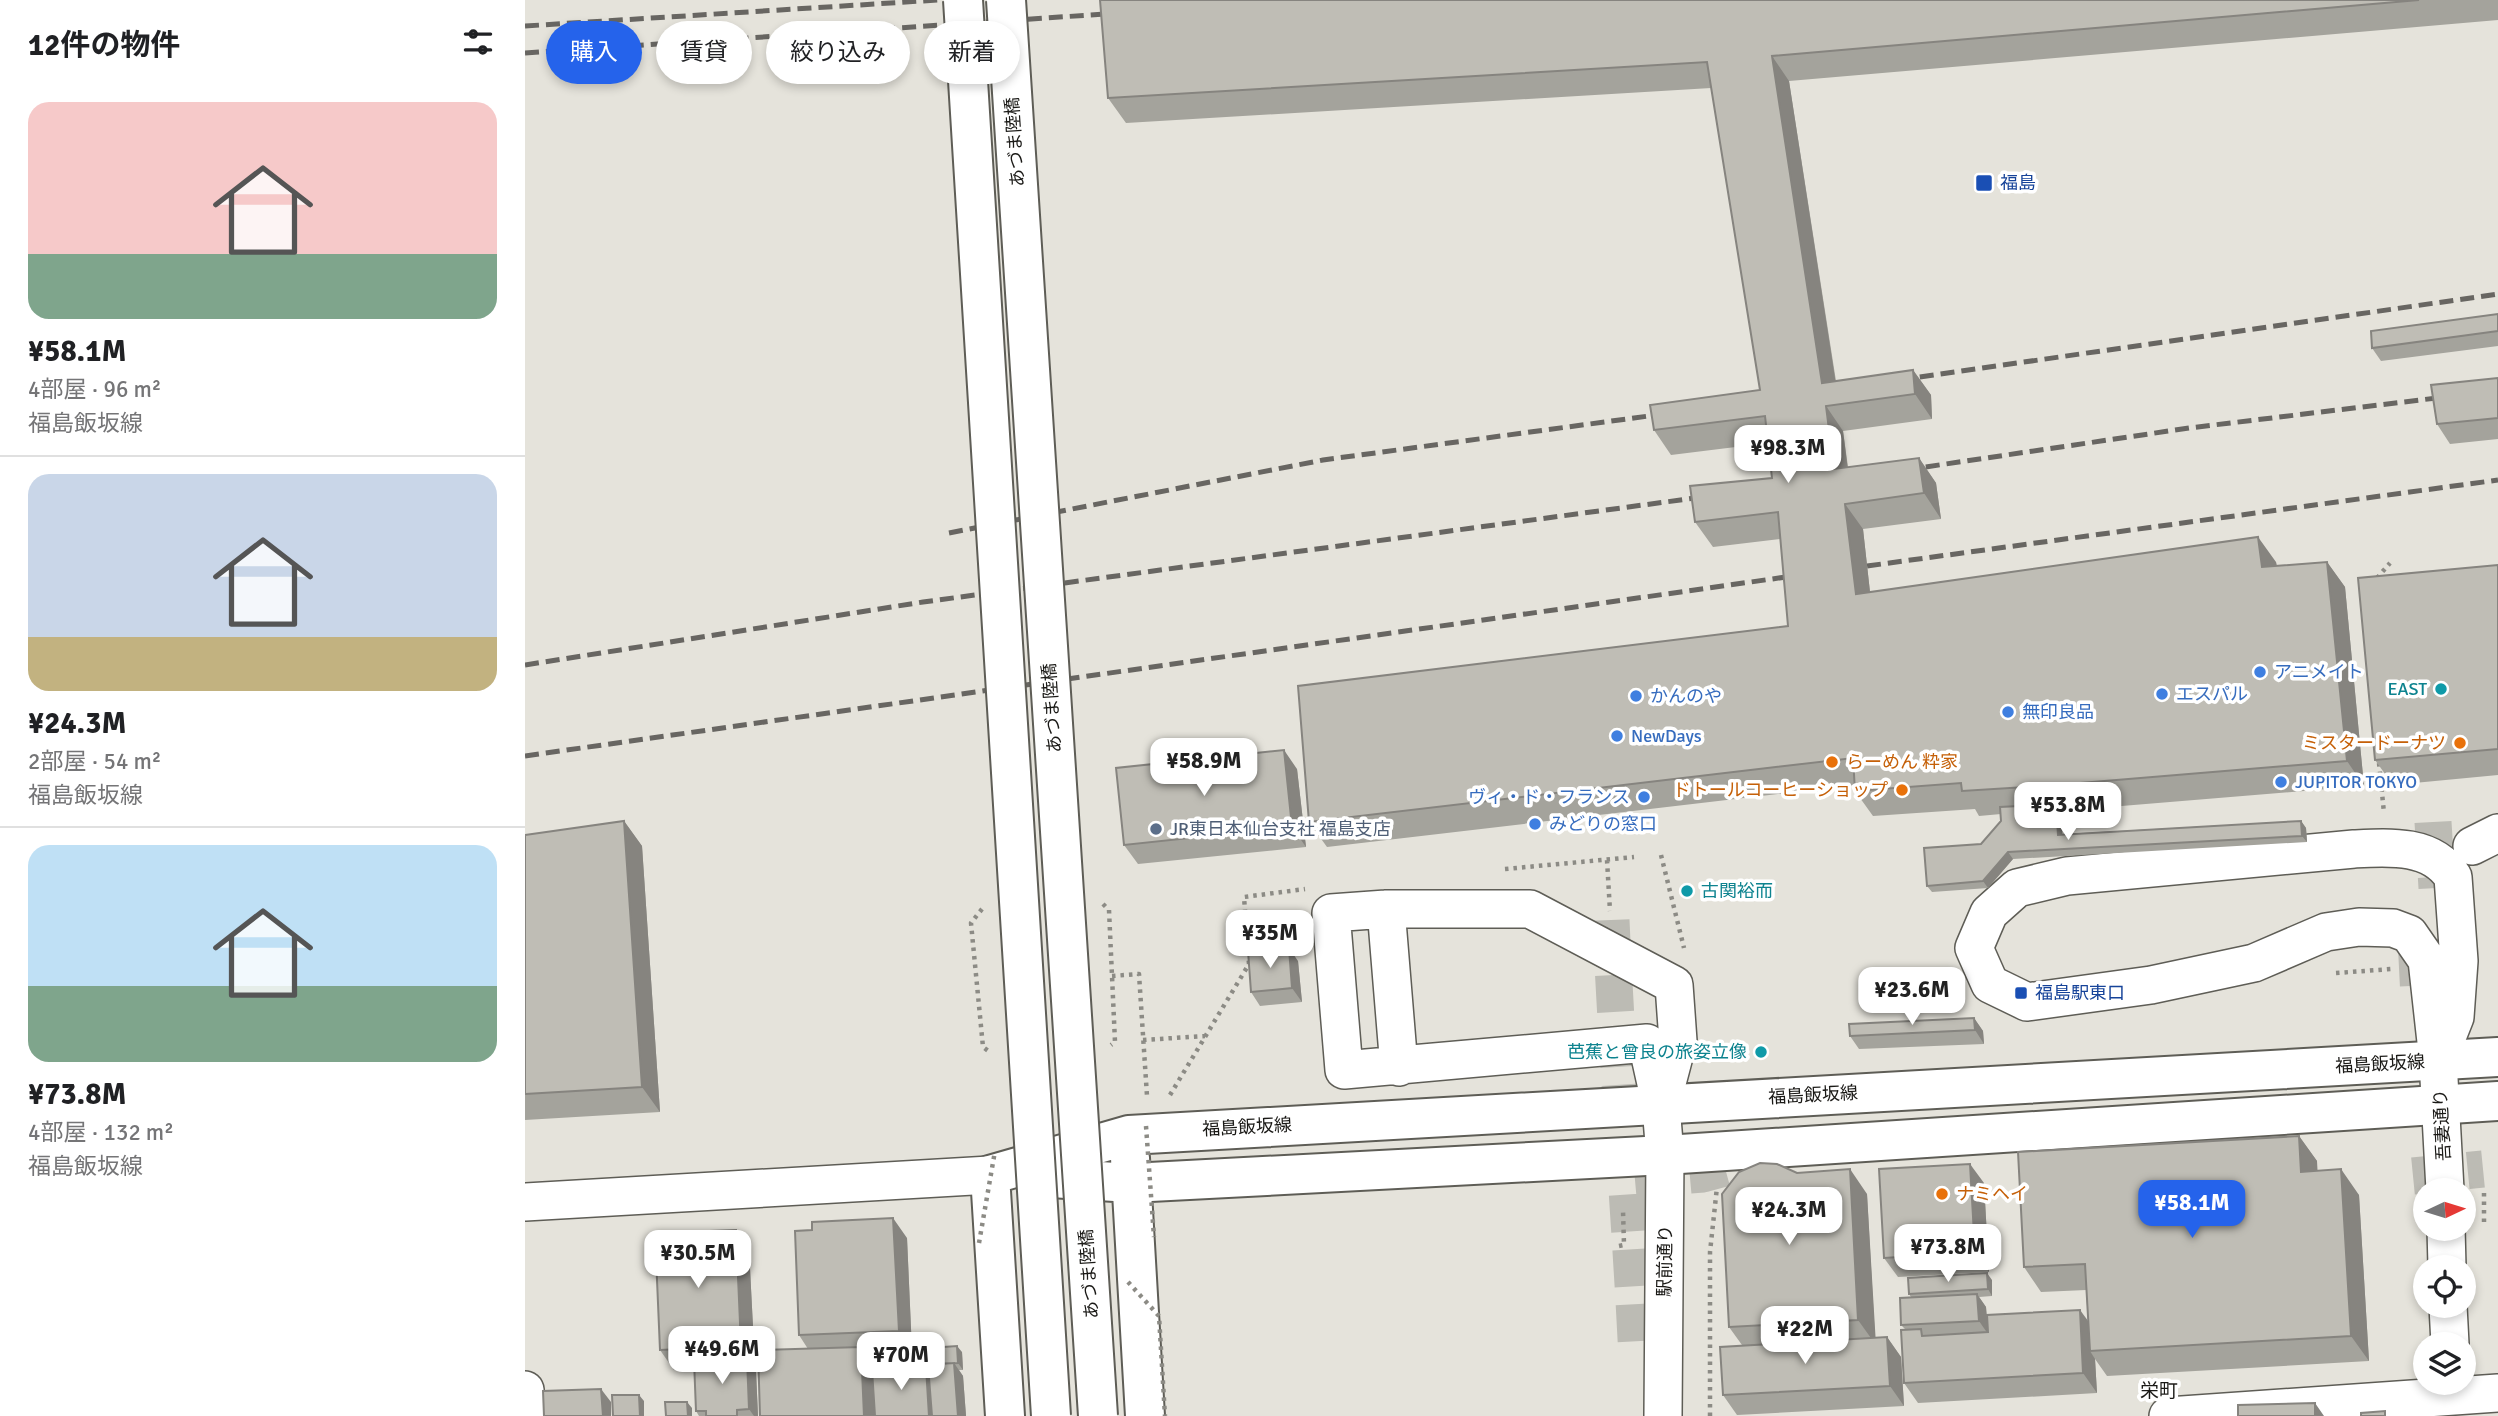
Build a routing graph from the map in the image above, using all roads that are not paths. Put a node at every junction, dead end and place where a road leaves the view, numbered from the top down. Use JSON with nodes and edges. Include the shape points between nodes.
{"nodes":[{"id":1,"x":963,"y":0,"type":"edge"},
{"id":2,"x":1006,"y":0,"type":"edge"},
{"id":3,"x":1386,"y":909,"type":"junction"},
{"id":4,"x":1662,"y":1042,"type":"junction"},
{"id":5,"x":2498,"y":1058,"type":"edge"},
{"id":6,"x":2438,"y":1060,"type":"junction"},
{"id":7,"x":1399,"y":1067,"type":"junction"},
{"id":8,"x":2498,"y":1101,"type":"edge"},
{"id":9,"x":2441,"y":1105,"type":"junction"},
{"id":10,"x":1661,"y":1106,"type":"junction"},
{"id":11,"x":1137,"y":1130,"type":"junction"},
{"id":12,"x":1665,"y":1155,"type":"junction"},
{"id":13,"x":993,"y":1157,"type":"junction"},
{"id":14,"x":2444,"y":1178,"type":"edge"},
{"id":15,"x":1131,"y":1183,"type":"junction"},
{"id":16,"x":525,"y":1202,"type":"edge"},
{"id":17,"x":525,"y":1390,"type":"edge"},
{"id":18,"x":2498,"y":1393,"type":"edge"},
{"id":19,"x":2451,"y":1398,"type":"edge"},
{"id":20,"x":527,"y":1416,"type":"edge"},
{"id":21,"x":1005,"y":1416,"type":"edge"},
{"id":22,"x":1051,"y":1416,"type":"edge"},
{"id":23,"x":1098,"y":1416,"type":"edge"},
{"id":24,"x":1145,"y":1416,"type":"edge"},
{"id":25,"x":1664,"y":1416,"type":"edge"},
{"id":26,"x":2168,"y":1416,"type":"edge"}],
"edges":[{"from":1,"to":22,"type":"main road","bridge":true},
{"from":2,"to":23,"type":"main road","name":"あづま陸橋","bridge":true},
{"from":3,"to":4,"type":"street","name":"駅前通り","via":[[1530,909],[1674,985]]},
{"from":3,"to":7,"type":"street"},
{"from":3,"to":7,"type":"street","via":[[1331,913],[1344,1070]]},
{"from":4,"to":7,"type":"street"},
{"from":4,"to":10,"type":"street","name":"駅前通り"},
{"from":5,"to":6,"type":"main road","name":"福島飯坂線"},
{"from":6,"to":6,"type":"street","name":"吾妻通り","via":[[2427,960],[2409,934],[2393,928],[2326,932],[2254,963],[2151,985],[2027,1002],[1990,984],[1974,948],[1989,913],[2017,888],[2067,876],[2354,849],[2397,847],[2419,852],[2446,866],[2453,877],[2459,961],[2455,1017]]},
{"from":6,"to":9,"type":"street","name":"吾妻通り"},
{"from":6,"to":10,"type":"main road","name":"福島飯坂線"},
{"from":8,"to":9,"type":"main road"},
{"from":9,"to":12,"type":"main road"},
{"from":9,"to":14,"type":"street","name":"吾妻通り"},
{"from":10,"to":11,"type":"main road","name":"福島飯坂線"},
{"from":10,"to":12,"type":"street","name":"駅前通り"},
{"from":11,"to":13,"type":"main road","name":"福島飯坂線"},
{"from":11,"to":15,"type":"main road"},
{"from":12,"to":15,"type":"main road"},
{"from":12,"to":25,"type":"street","name":"駅前通り"},
{"from":13,"to":15,"type":"main road"},
{"from":13,"to":16,"type":"street"},
{"from":13,"to":21,"type":"main road"},
{"from":15,"to":24,"type":"main road"},
{"from":17,"to":20,"type":"street"},
{"from":18,"to":19,"type":"street"},
{"from":19,"to":26,"type":"street"}]}
